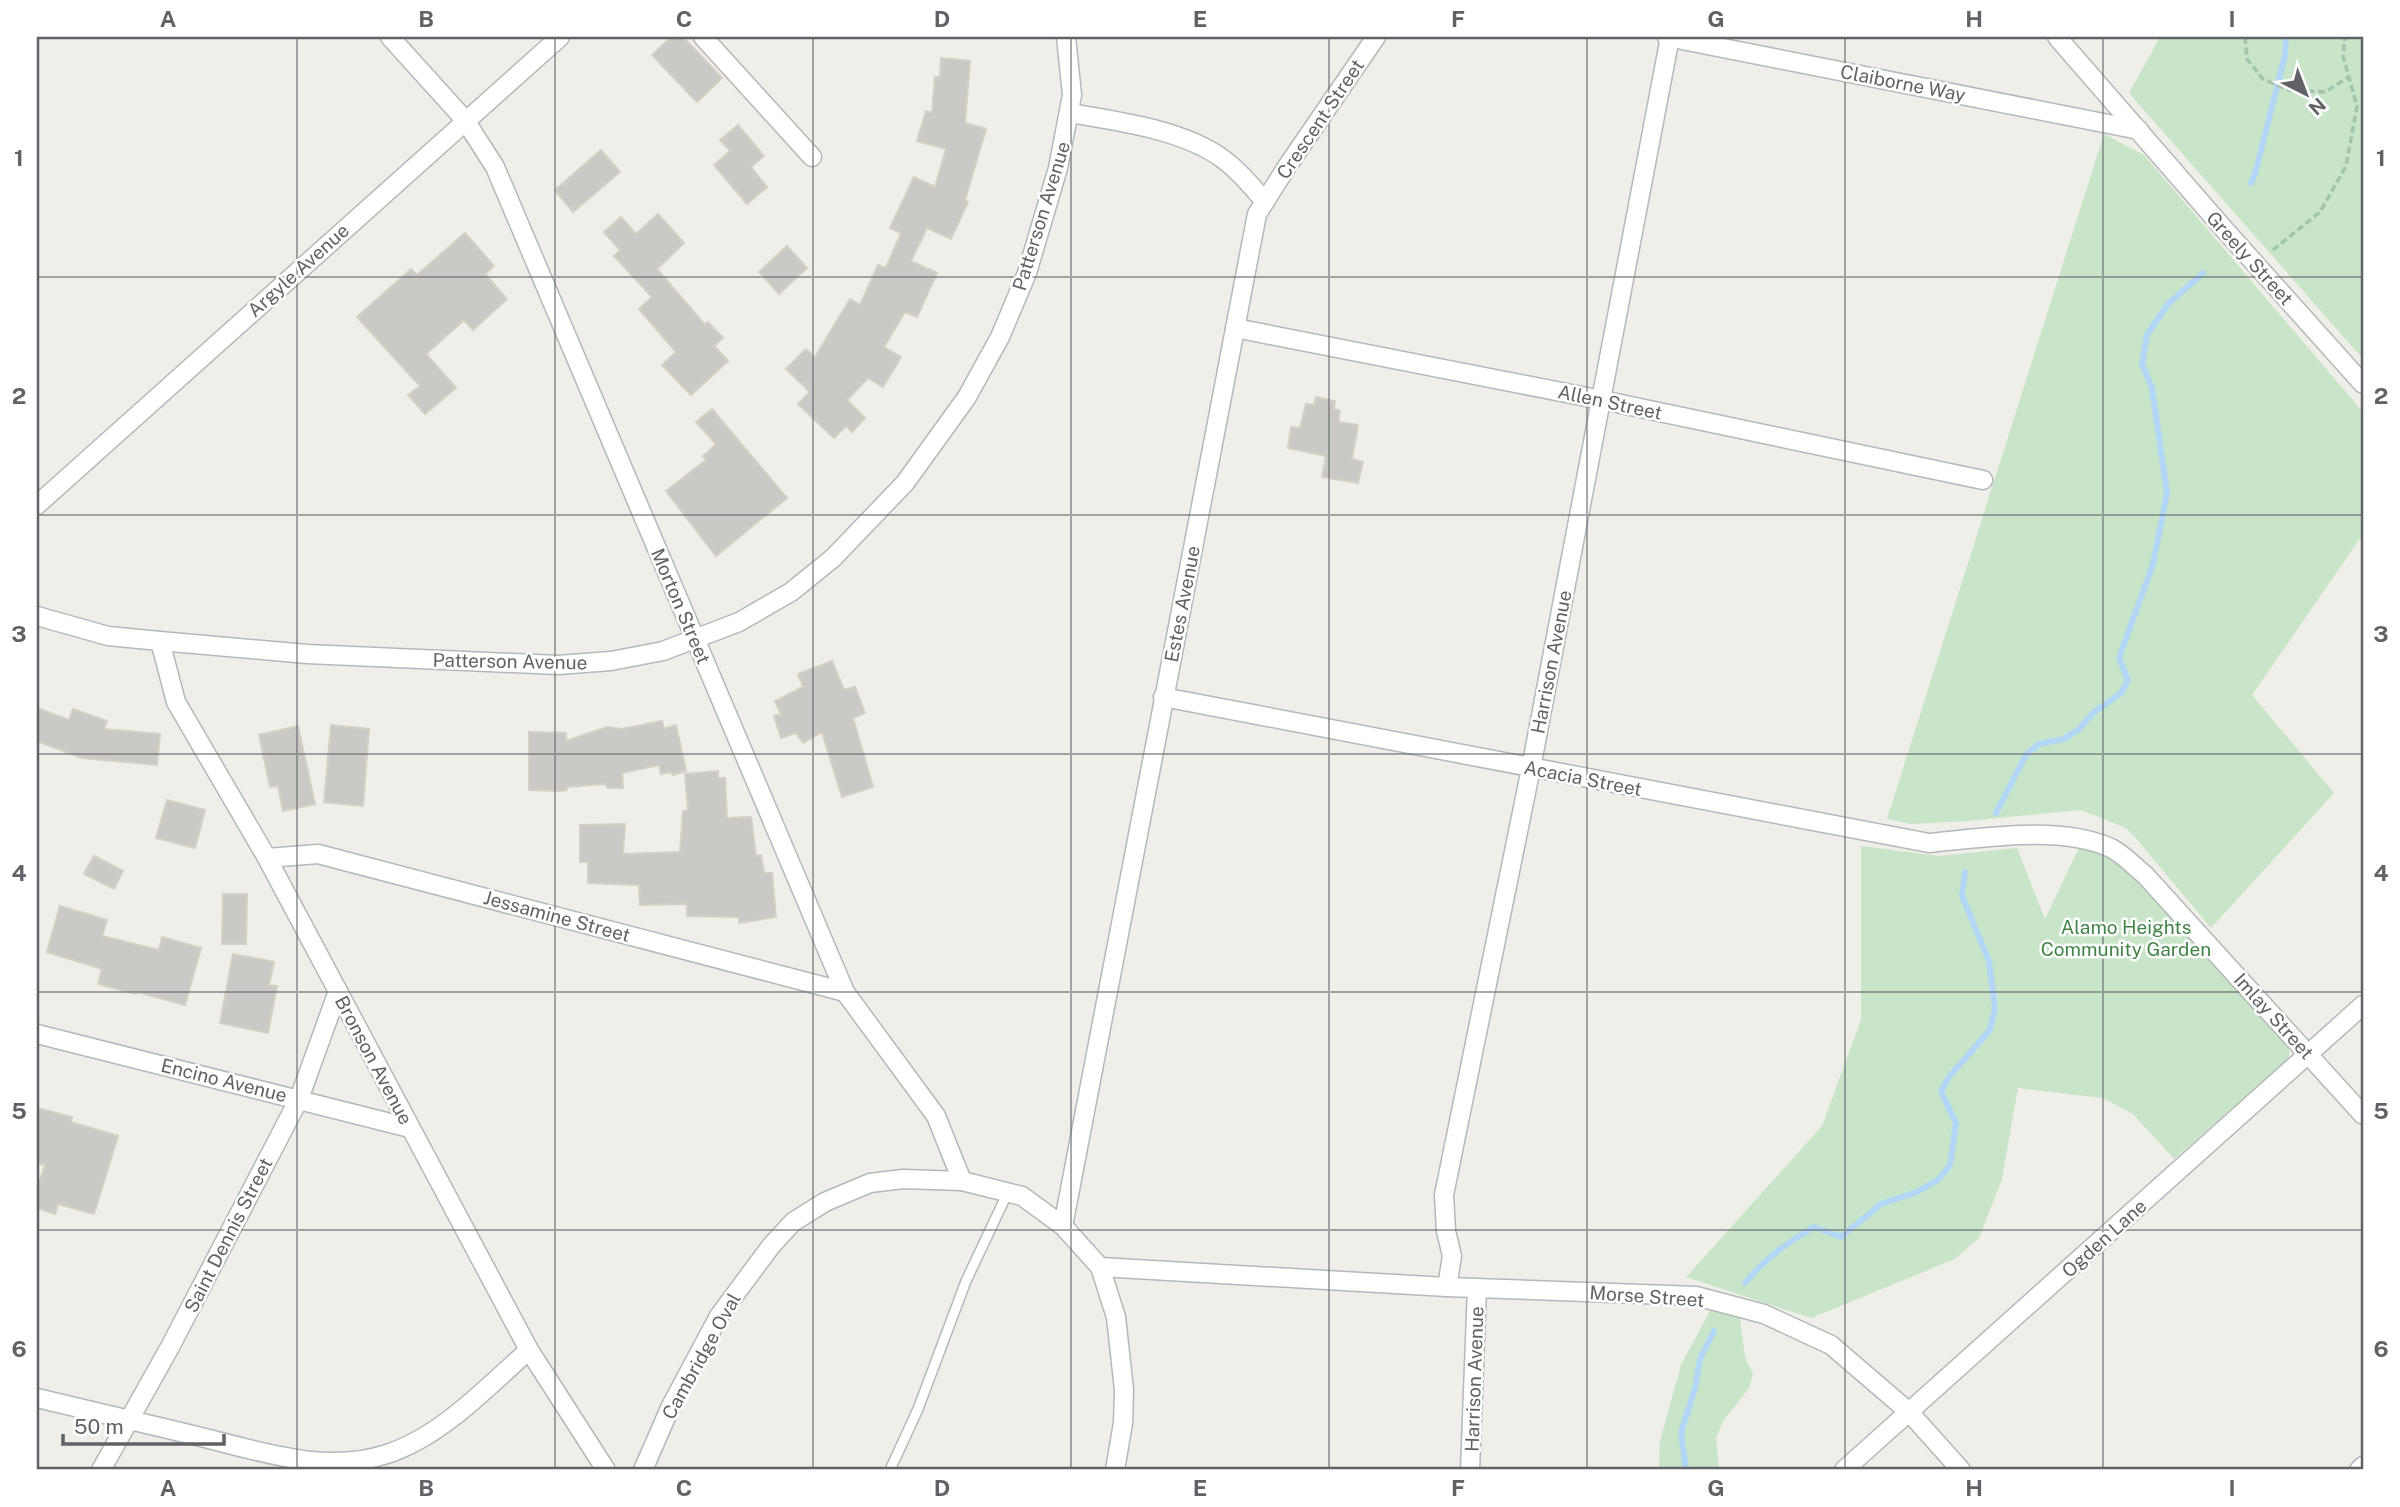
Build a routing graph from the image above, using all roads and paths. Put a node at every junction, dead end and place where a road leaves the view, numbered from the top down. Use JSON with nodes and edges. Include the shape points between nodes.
{"nodes":[{"id":1,"x":390,"y":37,"type":"edge"},
{"id":2,"x":560,"y":37,"type":"edge"},
{"id":3,"x":703,"y":37,"type":"edge"},
{"id":4,"x":1066,"y":37,"type":"edge"},
{"id":5,"x":1376,"y":37,"type":"edge"},
{"id":6,"x":1669,"y":37,"type":"edge"},
{"id":7,"x":2057,"y":37,"type":"edge"},
{"id":8,"x":2245,"y":37,"type":"edge"},
{"id":9,"x":2345,"y":37,"type":"edge"},
{"id":10,"x":2349,"y":77,"type":"junction"},
{"id":11,"x":1070,"y":113,"type":"junction"},
{"id":12,"x":465,"y":120,"type":"junction"},
{"id":13,"x":2139,"y":130,"type":"junction"},
{"id":14,"x":812,"y":158,"type":"dead end"},
{"id":15,"x":1265,"y":202,"type":"junction"},
{"id":16,"x":2273,"y":250,"type":"dead end"},
{"id":17,"x":1235,"y":328,"type":"junction"},
{"id":18,"x":2363,"y":384,"type":"edge"},
{"id":19,"x":1602,"y":400,"type":"junction"},
{"id":20,"x":1983,"y":480,"type":"dead end"},
{"id":21,"x":37,"y":505,"type":"edge"},
{"id":22,"x":37,"y":616,"type":"edge"},
{"id":23,"x":695,"y":640,"type":"junction"},
{"id":24,"x":160,"y":641,"type":"junction"},
{"id":25,"x":1163,"y":697,"type":"junction"},
{"id":26,"x":1531,"y":768,"type":"junction"},
{"id":27,"x":2005,"y":837,"type":"joint"},
{"id":28,"x":267,"y":858,"type":"junction"},
{"id":29,"x":338,"y":991,"type":"junction"},
{"id":30,"x":845,"y":992,"type":"junction"},
{"id":31,"x":2363,"y":1005,"type":"edge"},
{"id":32,"x":37,"y":1034,"type":"edge"},
{"id":33,"x":2309,"y":1055,"type":"junction"},
{"id":34,"x":299,"y":1099,"type":"junction"},
{"id":35,"x":2363,"y":1115,"type":"edge"},
{"id":36,"x":410,"y":1128,"type":"junction"},
{"id":37,"x":962,"y":1181,"type":"junction"},
{"id":38,"x":1008,"y":1192,"type":"junction"},
{"id":39,"x":1063,"y":1226,"type":"junction"},
{"id":40,"x":1100,"y":1267,"type":"junction"},
{"id":41,"x":1447,"y":1287,"type":"junction"},
{"id":42,"x":1477,"y":1288,"type":"junction"},
{"id":43,"x":529,"y":1350,"type":"junction"},
{"id":44,"x":37,"y":1398,"type":"edge"},
{"id":45,"x":1909,"y":1412,"type":"junction"},
{"id":46,"x":130,"y":1420,"type":"junction"},
{"id":47,"x":2363,"y":1466,"type":"edge"},
{"id":48,"x":101,"y":1470,"type":"edge"},
{"id":49,"x":606,"y":1470,"type":"edge"},
{"id":50,"x":643,"y":1470,"type":"edge"},
{"id":51,"x":890,"y":1470,"type":"edge"},
{"id":52,"x":1115,"y":1470,"type":"edge"},
{"id":53,"x":1470,"y":1470,"type":"edge"},
{"id":54,"x":1844,"y":1470,"type":"edge"},
{"id":55,"x":1961,"y":1470,"type":"edge"},
{"id":56,"x":2359,"y":1470,"type":"edge"}],
"edges":[{"from":1,"to":12,"type":"street","name":"Morton Street"},
{"from":2,"to":12,"type":"street","name":"Argyle Avenue"},
{"from":3,"to":14,"type":"street"},
{"from":4,"to":11,"type":"street","name":"Patterson Avenue"},
{"from":5,"to":15,"type":"street","name":"Crescent Street"},
{"from":6,"to":13,"type":"street","name":"Claiborne Way"},
{"from":6,"to":19,"type":"street","name":"Harrison Avenue"},
{"from":7,"to":13,"type":"street"},
{"from":8,"to":10,"type":"path","via":[[2248,59],[2263,79],[2289,90],[2325,92]]},
{"from":9,"to":10,"type":"path","via":[[2343,56]]},
{"from":10,"to":16,"type":"path","via":[[2357,106],[2346,166],[2320,212]]},
{"from":11,"to":15,"type":"street","via":[[1180,137],[1222,158]]},
{"from":11,"to":23,"type":"street","name":"Patterson Avenue","via":[[1027,274],[967,397],[905,483],[833,558],[780,598]]},
{"from":12,"to":21,"type":"street","name":"Argyle Avenue"},
{"from":12,"to":23,"type":"street","name":"Morton Street","via":[[495,167]]},
{"from":13,"to":18,"type":"street","name":"Greely Street"},
{"from":15,"to":17,"type":"street","name":"Estes Avenue","via":[[1257,214]]},
{"from":17,"to":19,"type":"street","name":"Allen Street"},
{"from":17,"to":25,"type":"street","name":"Estes Avenue"},
{"from":19,"to":20,"type":"street","name":"Allen Street"},
{"from":19,"to":26,"type":"street","name":"Harrison Avenue"},
{"from":22,"to":24,"type":"street","name":"Patterson Avenue","via":[[108,636]]},
{"from":23,"to":24,"type":"street","name":"Patterson Avenue","via":[[611,661],[558,666],[307,654]]},
{"from":23,"to":30,"type":"street","name":"Morton Street"},
{"from":24,"to":28,"type":"street","name":"Bronson Avenue","via":[[176,702]]},
{"from":25,"to":26,"type":"street","name":"Acacia Street"},
{"from":25,"to":39,"type":"street","name":"Estes Avenue"},
{"from":26,"to":27,"type":"street","name":"Acacia Street","via":[[1929,843]]},
{"from":26,"to":41,"type":"street","name":"Harrison Avenue","via":[[1444,1195],[1452,1256]]},
{"from":27,"to":33,"type":"street","name":"Imlay Street","via":[[2066,835],[2113,848],[2145,875]]},
{"from":28,"to":29,"type":"street","name":"Bronson Avenue"},
{"from":28,"to":30,"type":"street","name":"Jessamine Street","via":[[318,853]]},
{"from":29,"to":34,"type":"street","name":"Saint Dennis Street"},
{"from":29,"to":36,"type":"street","name":"Bronson Avenue"},
{"from":30,"to":37,"type":"street","name":"Morton Street","via":[[936,1116]]},
{"from":31,"to":33,"type":"street","name":"Ogden Lane"},
{"from":32,"to":34,"type":"street","name":"Encino Avenue"},
{"from":33,"to":35,"type":"street","name":"Imlay Street"},
{"from":33,"to":45,"type":"street","name":"Ogden Lane"},
{"from":34,"to":36,"type":"street","name":"Encino Avenue"},
{"from":34,"to":46,"type":"street","name":"Saint Dennis Street"},
{"from":36,"to":43,"type":"street","name":"Bronson Avenue"},
{"from":37,"to":38,"type":"street","name":"Cambridge Oval"},
{"from":37,"to":50,"type":"street","name":"Cambridge Oval","via":[[870,1183],[793,1222],[719,1316]]},
{"from":38,"to":39,"type":"street","name":"Cambridge Oval","via":[[1022,1196]]},
{"from":38,"to":51,"type":"lane","via":[[966,1281]]},
{"from":39,"to":40,"type":"street","name":"Cambridge Oval"},
{"from":40,"to":41,"type":"street"},
{"from":40,"to":52,"type":"street","name":"Cambridge Oval","via":[[1116,1317],[1124,1390]]},
{"from":41,"to":42,"type":"street","name":"Morse Street"},
{"from":42,"to":45,"type":"street","name":"Morse Street","via":[[1696,1296],[1764,1314],[1831,1345]]},
{"from":42,"to":53,"type":"street","name":"Harrison Avenue"},
{"from":43,"to":46,"type":"street","via":[[430,1432],[387,1454],[355,1460],[305,1462]]},
{"from":43,"to":49,"type":"street","name":"Bronson Avenue"},
{"from":44,"to":46,"type":"street"},
{"from":45,"to":54,"type":"street","name":"Ogden Lane"},
{"from":45,"to":55,"type":"street","name":"Morse Street"},
{"from":46,"to":48,"type":"street","name":"Saint Dennis Street"},
{"from":47,"to":56,"type":"street"}]}
